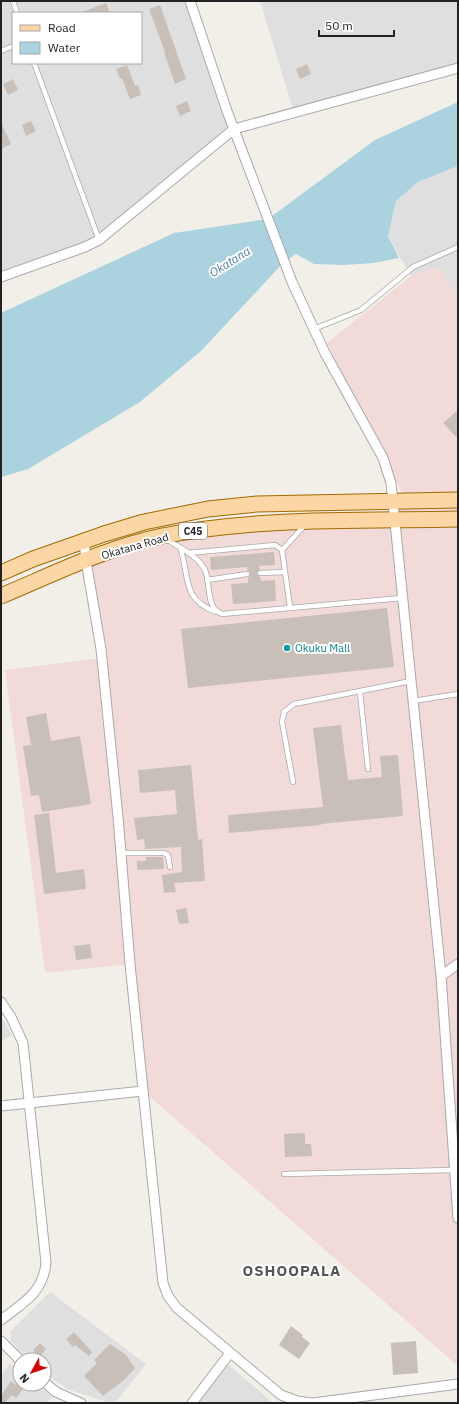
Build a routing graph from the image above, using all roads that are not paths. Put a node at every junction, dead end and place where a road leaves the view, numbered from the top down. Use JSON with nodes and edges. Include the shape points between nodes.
{"nodes":[{"id":1,"x":13,"y":1,"type":"edge"},
{"id":2,"x":190,"y":1,"type":"edge"},
{"id":3,"x":17,"y":12,"type":"edge"},
{"id":4,"x":12,"y":46,"type":"edge"},
{"id":5,"x":1,"y":51,"type":"edge"},
{"id":6,"x":34,"y":64,"type":"edge"},
{"id":7,"x":458,"y":68,"type":"edge"},
{"id":8,"x":234,"y":129,"type":"junction"},
{"id":9,"x":98,"y":240,"type":"junction"},
{"id":10,"x":458,"y":247,"type":"edge"},
{"id":11,"x":1,"y":277,"type":"edge"},
{"id":12,"x":314,"y":329,"type":"junction"},
{"id":13,"x":458,"y":500,"type":"edge"},
{"id":14,"x":392,"y":502,"type":"junction"},
{"id":15,"x":458,"y":519,"type":"edge"},
{"id":16,"x":310,"y":520,"type":"junction"},
{"id":17,"x":396,"y":520,"type":"junction"},
{"id":18,"x":162,"y":536,"type":"junction"},
{"id":19,"x":84,"y":540,"type":"junction"},
{"id":20,"x":180,"y":547,"type":"junction"},
{"id":21,"x":282,"y":550,"type":"junction"},
{"id":22,"x":188,"y":553,"type":"junction"},
{"id":23,"x":86,"y":561,"type":"junction"},
{"id":24,"x":285,"y":572,"type":"junction"},
{"id":25,"x":1,"y":573,"type":"edge"},
{"id":26,"x":260,"y":573,"type":"dead end"},
{"id":27,"x":247,"y":574,"type":"dead end"},
{"id":28,"x":207,"y":580,"type":"junction"},
{"id":29,"x":1,"y":596,"type":"edge"},
{"id":30,"x":402,"y":598,"type":"junction"},
{"id":31,"x":290,"y":607,"type":"junction"},
{"id":32,"x":216,"y":612,"type":"junction"},
{"id":33,"x":411,"y":681,"type":"junction"},
{"id":34,"x":360,"y":692,"type":"junction"},
{"id":35,"x":458,"y":694,"type":"edge"},
{"id":36,"x":413,"y":701,"type":"junction"},
{"id":37,"x":368,"y":769,"type":"dead end"},
{"id":38,"x":293,"y":782,"type":"dead end"},
{"id":39,"x":121,"y":852,"type":"junction"},
{"id":40,"x":170,"y":867,"type":"dead end"},
{"id":41,"x":458,"y":964,"type":"edge"},
{"id":42,"x":441,"y":976,"type":"junction"},
{"id":43,"x":1,"y":1002,"type":"edge"},
{"id":44,"x":143,"y":1091,"type":"junction"},
{"id":45,"x":28,"y":1103,"type":"junction"},
{"id":46,"x":1,"y":1106,"type":"edge"},
{"id":47,"x":454,"y":1170,"type":"junction"},
{"id":48,"x":284,"y":1174,"type":"dead end"},
{"id":49,"x":458,"y":1218,"type":"edge"},
{"id":50,"x":1,"y":1320,"type":"edge"},
{"id":51,"x":1,"y":1341,"type":"edge"},
{"id":52,"x":12,"y":1352,"type":"edge"},
{"id":53,"x":230,"y":1353,"type":"junction"},
{"id":54,"x":458,"y":1384,"type":"edge"},
{"id":55,"x":52,"y":1389,"type":"edge"},
{"id":56,"x":81,"y":1403,"type":"edge"},
{"id":57,"x":192,"y":1403,"type":"edge"},
{"id":58,"x":313,"y":1403,"type":"edge"}],
"edges":[{"from":1,"to":3,"type":"lane"},
{"from":2,"to":8,"type":"street"},
{"from":4,"to":5,"type":"lane"},
{"from":6,"to":9,"type":"lane"},
{"from":7,"to":8,"type":"street"},
{"from":8,"to":9,"type":"street"},
{"from":8,"to":12,"type":"street","via":[[292,282]]},
{"from":9,"to":11,"type":"street"},
{"from":10,"to":12,"type":"lane","via":[[413,267],[361,310]]},
{"from":12,"to":14,"type":"street","via":[[383,458],[391,483]]},
{"from":13,"to":14,"type":"main road","number":"C45"},
{"from":14,"to":17,"type":"street"},
{"from":14,"to":19,"type":"main road","name":"Okatana Road","number":"C45","via":[[257,504],[208,508],[144,522]]},
{"from":15,"to":17,"type":"main road","number":"C45"},
{"from":16,"to":17,"type":"main road","name":"Okatana Road","number":"C45"},
{"from":16,"to":18,"type":"main road","name":"Okatana Road","number":"C45","via":[[242,524]]},
{"from":16,"to":21,"type":"lane"},
{"from":17,"to":30,"type":"street"},
{"from":18,"to":20,"type":"lane"},
{"from":18,"to":23,"type":"main road","name":"Okatana Road","number":"C45"},
{"from":19,"to":23,"type":"street"},
{"from":19,"to":25,"type":"main road","name":"Okatana Road","number":"C45"},
{"from":20,"to":22,"type":"lane"},
{"from":20,"to":32,"type":"lane","via":[[190,592],[203,607]]},
{"from":21,"to":22,"type":"lane","via":[[275,545]]},
{"from":21,"to":24,"type":"lane"},
{"from":22,"to":28,"type":"lane","via":[[205,570]]},
{"from":23,"to":29,"type":"main road","name":"Okatana Road","number":"C45"},
{"from":23,"to":39,"type":"street","via":[[101,649]]},
{"from":24,"to":26,"type":"lane"},
{"from":24,"to":31,"type":"lane"},
{"from":27,"to":28,"type":"lane"},
{"from":28,"to":32,"type":"lane"},
{"from":30,"to":31,"type":"lane"},
{"from":30,"to":33,"type":"street"},
{"from":31,"to":32,"type":"lane","via":[[222,614]]},
{"from":33,"to":34,"type":"lane"},
{"from":33,"to":36,"type":"street"},
{"from":34,"to":37,"type":"lane"},
{"from":34,"to":38,"type":"lane","via":[[294,704],[284,712],[282,722]]},
{"from":35,"to":36,"type":"lane"},
{"from":36,"to":42,"type":"street"},
{"from":39,"to":40,"type":"lane","via":[[164,853],[168,855]]},
{"from":39,"to":44,"type":"street"},
{"from":41,"to":42,"type":"street"},
{"from":42,"to":47,"type":"street"},
{"from":43,"to":45,"type":"street","via":[[23,1043]]},
{"from":44,"to":45,"type":"street"},
{"from":44,"to":53,"type":"street","via":[[163,1283],[177,1308]]},
{"from":45,"to":46,"type":"street"},
{"from":45,"to":50,"type":"street","via":[[46,1249],[45,1276],[33,1294]]},
{"from":47,"to":48,"type":"lane"},
{"from":47,"to":49,"type":"street"},
{"from":51,"to":52,"type":"street"},
{"from":53,"to":57,"type":"street"},
{"from":53,"to":58,"type":"street","via":[[282,1395],[297,1401]]},
{"from":54,"to":58,"type":"street"},
{"from":55,"to":56,"type":"street"}]}
